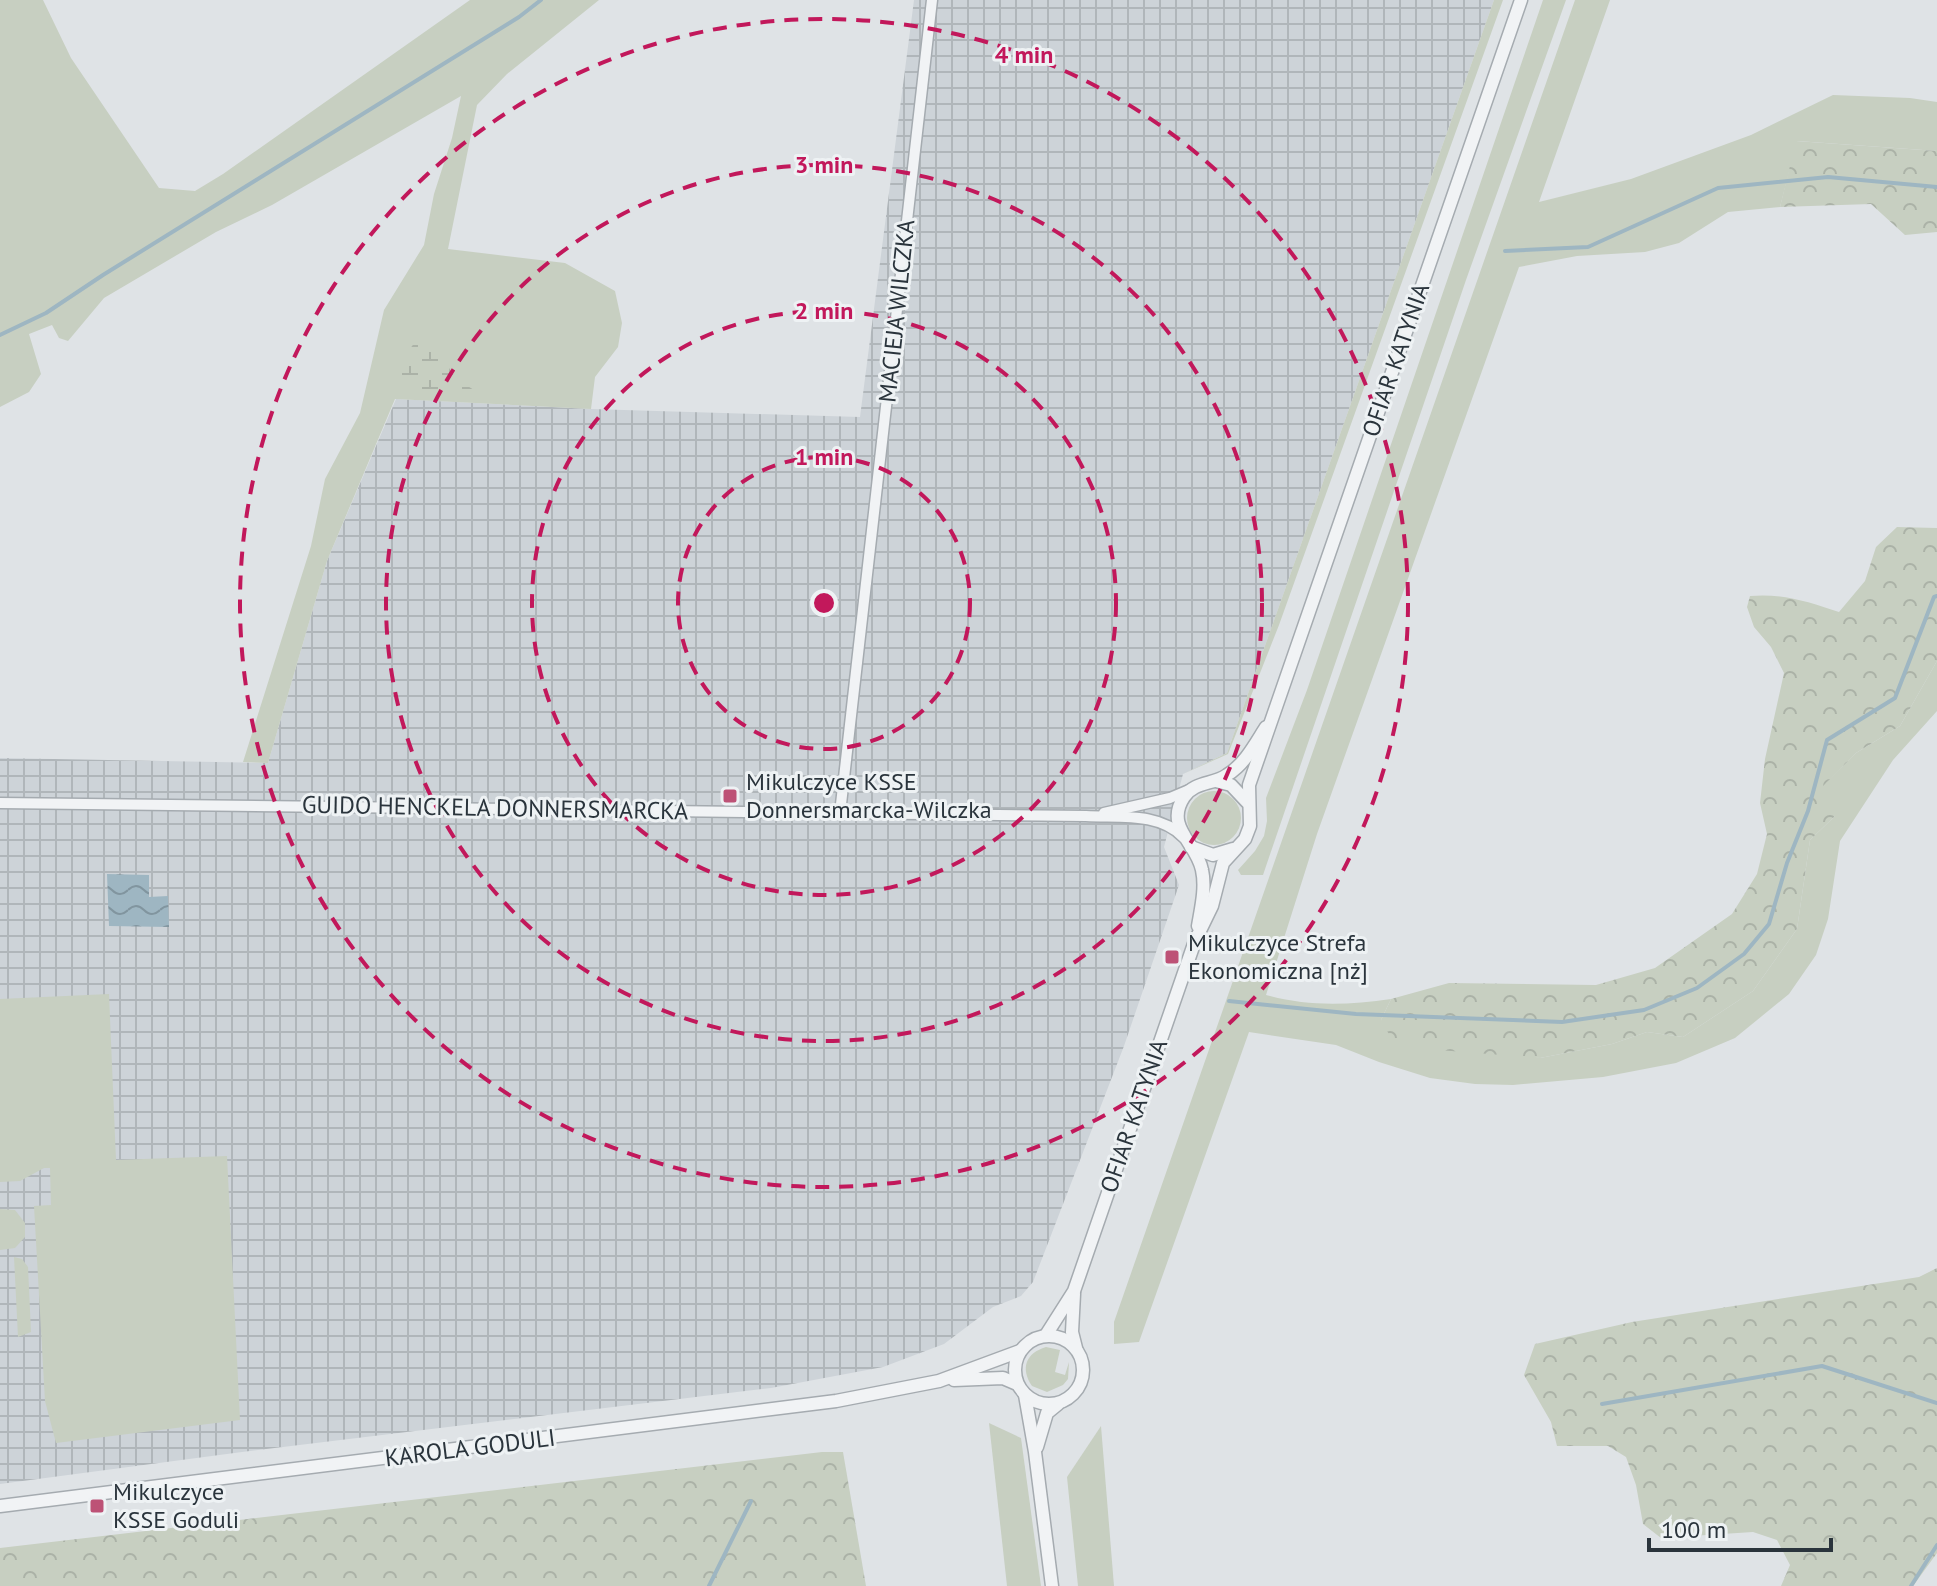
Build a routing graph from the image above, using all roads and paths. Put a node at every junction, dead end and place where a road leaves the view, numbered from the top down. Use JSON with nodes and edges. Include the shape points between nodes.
{"nodes":[{"id":1,"x":932,"y":0,"type":"edge"},
{"id":2,"x":1521,"y":0,"type":"edge"},
{"id":3,"x":1271,"y":720,"type":"junction"},
{"id":4,"x":1216,"y":781,"type":"junction"},
{"id":5,"x":1192,"y":789,"type":"junction"},
{"id":6,"x":0,"y":803,"type":"edge"},
{"id":7,"x":1249,"y":805,"type":"junction"},
{"id":8,"x":840,"y":813,"type":"junction"},
{"id":9,"x":1086,"y":816,"type":"junction"},
{"id":10,"x":1187,"y":842,"type":"junction"},
{"id":11,"x":1236,"y":848,"type":"junction"},
{"id":12,"x":1195,"y":941,"type":"junction"},
{"id":13,"x":1074,"y":1291,"type":"junction"},
{"id":14,"x":1046,"y":1335,"type":"junction"},
{"id":15,"x":1076,"y":1348,"type":"junction"},
{"id":16,"x":1020,"y":1351,"type":"junction"},
{"id":17,"x":939,"y":1381,"type":"junction"},
{"id":18,"x":1017,"y":1384,"type":"junction"},
{"id":19,"x":1025,"y":1395,"type":"junction"},
{"id":20,"x":1060,"y":1402,"type":"junction"},
{"id":21,"x":1035,"y":1452,"type":"junction"},
{"id":22,"x":0,"y":1506,"type":"edge"},
{"id":23,"x":1052,"y":1586,"type":"edge"}],
"edges":[{"from":1,"to":8,"type":"street","name":"MACIEJA WILCZKA"},
{"from":2,"to":3,"type":"street","name":"OFIAR KATYNIA"},
{"from":3,"to":4,"type":"street","name":"OFIAR KATYNIA","via":[[1238,767]]},
{"from":3,"to":7,"type":"street","name":"OFIAR KATYNIA","via":[[1249,785]]},
{"from":4,"to":5,"type":"street","name":"OFIAR KATYNIA"},
{"from":4,"to":7,"type":"street","via":[[1239,790]]},
{"from":5,"to":9,"type":"street","name":"GUIDO HENCKELA DONNERSMARCKA"},
{"from":5,"to":10,"type":"street","name":"OFIAR KATYNIA","via":[[1179,809],[1179,827]]},
{"from":6,"to":8,"type":"street","name":"GUIDO HENCKELA DONNERSMARCKA"},
{"from":7,"to":11,"type":"street","name":"OFIAR KATYNIA","via":[[1250,826]]},
{"from":8,"to":9,"type":"street","name":"GUIDO HENCKELA DONNERSMARCKA"},
{"from":9,"to":10,"type":"street","name":"GUIDO HENCKELA DONNERSMARCKA","via":[[1167,823]]},
{"from":10,"to":11,"type":"street","via":[[1213,855]]},
{"from":10,"to":12,"type":"street","name":"OFIAR KATYNIA","via":[[1204,879]]},
{"from":11,"to":12,"type":"street","name":"OFIAR KATYNIA","via":[[1223,863],[1212,906]]},
{"from":12,"to":13,"type":"street","name":"OFIAR KATYNIA"},
{"from":13,"to":14,"type":"street","name":"OFIAR KATYNIA"},
{"from":13,"to":15,"type":"street","name":"OFIAR KATYNIA"},
{"from":14,"to":15,"type":"street"},
{"from":14,"to":16,"type":"street"},
{"from":15,"to":20,"type":"street","via":[[1083,1375],[1075,1392]]},
{"from":16,"to":17,"type":"street","name":"KAROLA GODULI"},
{"from":16,"to":18,"type":"street","via":[[1014,1367]]},
{"from":17,"to":18,"type":"street","name":"KAROLA GODULI","via":[[1003,1378]]},
{"from":17,"to":22,"type":"street","name":"KAROLA GODULI","via":[[773,1410]]},
{"from":18,"to":19,"type":"street"},
{"from":19,"to":20,"type":"street","via":[[1039,1403]]},
{"from":19,"to":21,"type":"street"},
{"from":20,"to":21,"type":"street","via":[[1047,1413]]},
{"from":21,"to":23,"type":"street"}]}
